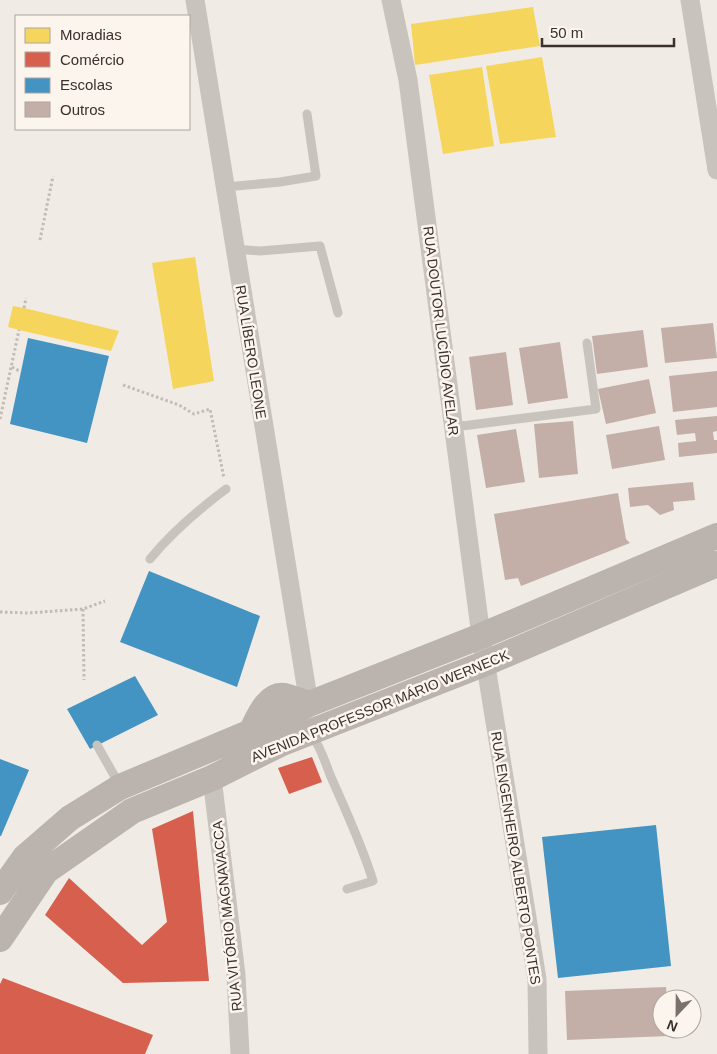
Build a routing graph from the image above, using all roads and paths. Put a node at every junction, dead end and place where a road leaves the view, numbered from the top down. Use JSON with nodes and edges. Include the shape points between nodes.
{"nodes":[{"id":1,"x":194,"y":0,"type":"edge"},
{"id":2,"x":391,"y":0,"type":"edge"},
{"id":3,"x":690,"y":0,"type":"edge"},
{"id":4,"x":307,"y":114,"type":"dead end"},
{"id":5,"x":717,"y":170,"type":"edge"},
{"id":6,"x":53,"y":176,"type":"dead end"},
{"id":7,"x":225,"y":187,"type":"junction"},
{"id":8,"x":40,"y":240,"type":"dead end"},
{"id":9,"x":235,"y":249,"type":"junction"},
{"id":10,"x":26,"y":298,"type":"dead end"},
{"id":11,"x":24,"y":308,"type":"dead end"},
{"id":12,"x":338,"y":313,"type":"dead end"},
{"id":13,"x":19,"y":330,"type":"dead end"},
{"id":14,"x":587,"y":343,"type":"dead end"},
{"id":15,"x":12,"y":367,"type":"junction"},
{"id":16,"x":21,"y":372,"type":"dead end"},
{"id":17,"x":123,"y":385,"type":"dead end"},
{"id":18,"x":0,"y":419,"type":"edge"},
{"id":19,"x":454,"y":427,"type":"junction"},
{"id":20,"x":226,"y":488,"type":"joint"},
{"id":21,"x":717,"y":536,"type":"edge"},
{"id":22,"x":150,"y":559,"type":"dead end"},
{"id":23,"x":717,"y":564,"type":"edge"},
{"id":24,"x":105,"y":601,"type":"dead end"},
{"id":25,"x":83,"y":609,"type":"junction"},
{"id":26,"x":0,"y":612,"type":"edge"},
{"id":27,"x":481,"y":636,"type":"junction"},
{"id":28,"x":486,"y":663,"type":"junction"},
{"id":29,"x":84,"y":680,"type":"dead end"},
{"id":30,"x":309,"y":704,"type":"junction"},
{"id":31,"x":311,"y":732,"type":"junction"},
{"id":32,"x":280,"y":744,"type":"junction"},
{"id":33,"x":97,"y":745,"type":"dead end"},
{"id":34,"x":212,"y":778,"type":"junction"},
{"id":35,"x":120,"y":787,"type":"junction"},
{"id":36,"x":347,"y":889,"type":"dead end"},
{"id":37,"x":0,"y":892,"type":"edge"},
{"id":38,"x":0,"y":939,"type":"edge"},
{"id":39,"x":240,"y":1054,"type":"edge"},
{"id":40,"x":538,"y":1054,"type":"edge"}],
"edges":[{"from":1,"to":7,"type":"street","name":"RUA LÍBERO LEONE"},
{"from":2,"to":19,"type":"street","name":"RUA DOUTOR LUCÍDIO AVELAR","via":[[408,80]]},
{"from":3,"to":5,"type":"street"},
{"from":4,"to":7,"type":"lane","via":[[316,176]]},
{"from":6,"to":8,"type":"path"},
{"from":7,"to":9,"type":"street","name":"RUA LÍBERO LEONE"},
{"from":9,"to":12,"type":"lane","via":[[260,251],[320,246]]},
{"from":9,"to":30,"type":"street","name":"RUA LÍBERO LEONE"},
{"from":10,"to":11,"type":"path"},
{"from":13,"to":15,"type":"path"},
{"from":14,"to":19,"type":"lane","via":[[596,409]]},
{"from":15,"to":16,"type":"path"},
{"from":15,"to":18,"type":"path"},
{"from":17,"to":20,"type":"path","via":[[194,414],[210,409]]},
{"from":19,"to":27,"type":"street","name":"RUA DOUTOR LUCÍDIO AVELAR"},
{"from":20,"to":22,"type":"lane","via":[[194,513]]},
{"from":21,"to":27,"type":"main road","name":"AVENIDA PROFESSOR MÁRIO WERNECK"},
{"from":23,"to":28,"type":"main road","name":"AVENIDA PROFESSOR MÁRIO WERNECK"},
{"from":24,"to":25,"type":"path"},
{"from":25,"to":26,"type":"path"},
{"from":25,"to":29,"type":"path"},
{"from":27,"to":28,"type":"street","name":"RUA DOUTOR LUCÍDIO AVELAR"},
{"from":27,"to":30,"type":"main road","name":"AVENIDA PROFESSOR MÁRIO WERNECK"},
{"from":28,"to":31,"type":"main road","name":"AVENIDA PROFESSOR MÁRIO WERNECK"},
{"from":28,"to":40,"type":"street","name":"RUA ENGENHEIRO ALBERTO PONTES","via":[[537,979]]},
{"from":30,"to":32,"type":"main road","via":[[303,719]]},
{"from":30,"to":35,"type":"main road","name":"AVENIDA PROFESSOR MÁRIO WERNECK","via":[[284,696],[273,698],[263,708],[251,732]]},
{"from":31,"to":32,"type":"main road","name":"AVENIDA PROFESSOR MÁRIO WERNECK"},
{"from":31,"to":36,"type":"lane","via":[[321,748],[373,881]]},
{"from":32,"to":34,"type":"main road","name":"AVENIDA PROFESSOR MÁRIO WERNECK"},
{"from":33,"to":35,"type":"lane"},
{"from":34,"to":38,"type":"main road","name":"AVENIDA PROFESSOR MÁRIO WERNECK","via":[[132,811],[46,871]]},
{"from":34,"to":39,"type":"street","name":"RUA VITÓRIO MAGNAVACCA","via":[[236,975]]},
{"from":35,"to":37,"type":"main road","name":"AVENIDA PROFESSOR MÁRIO WERNECK","via":[[70,818],[25,857]]}]}
